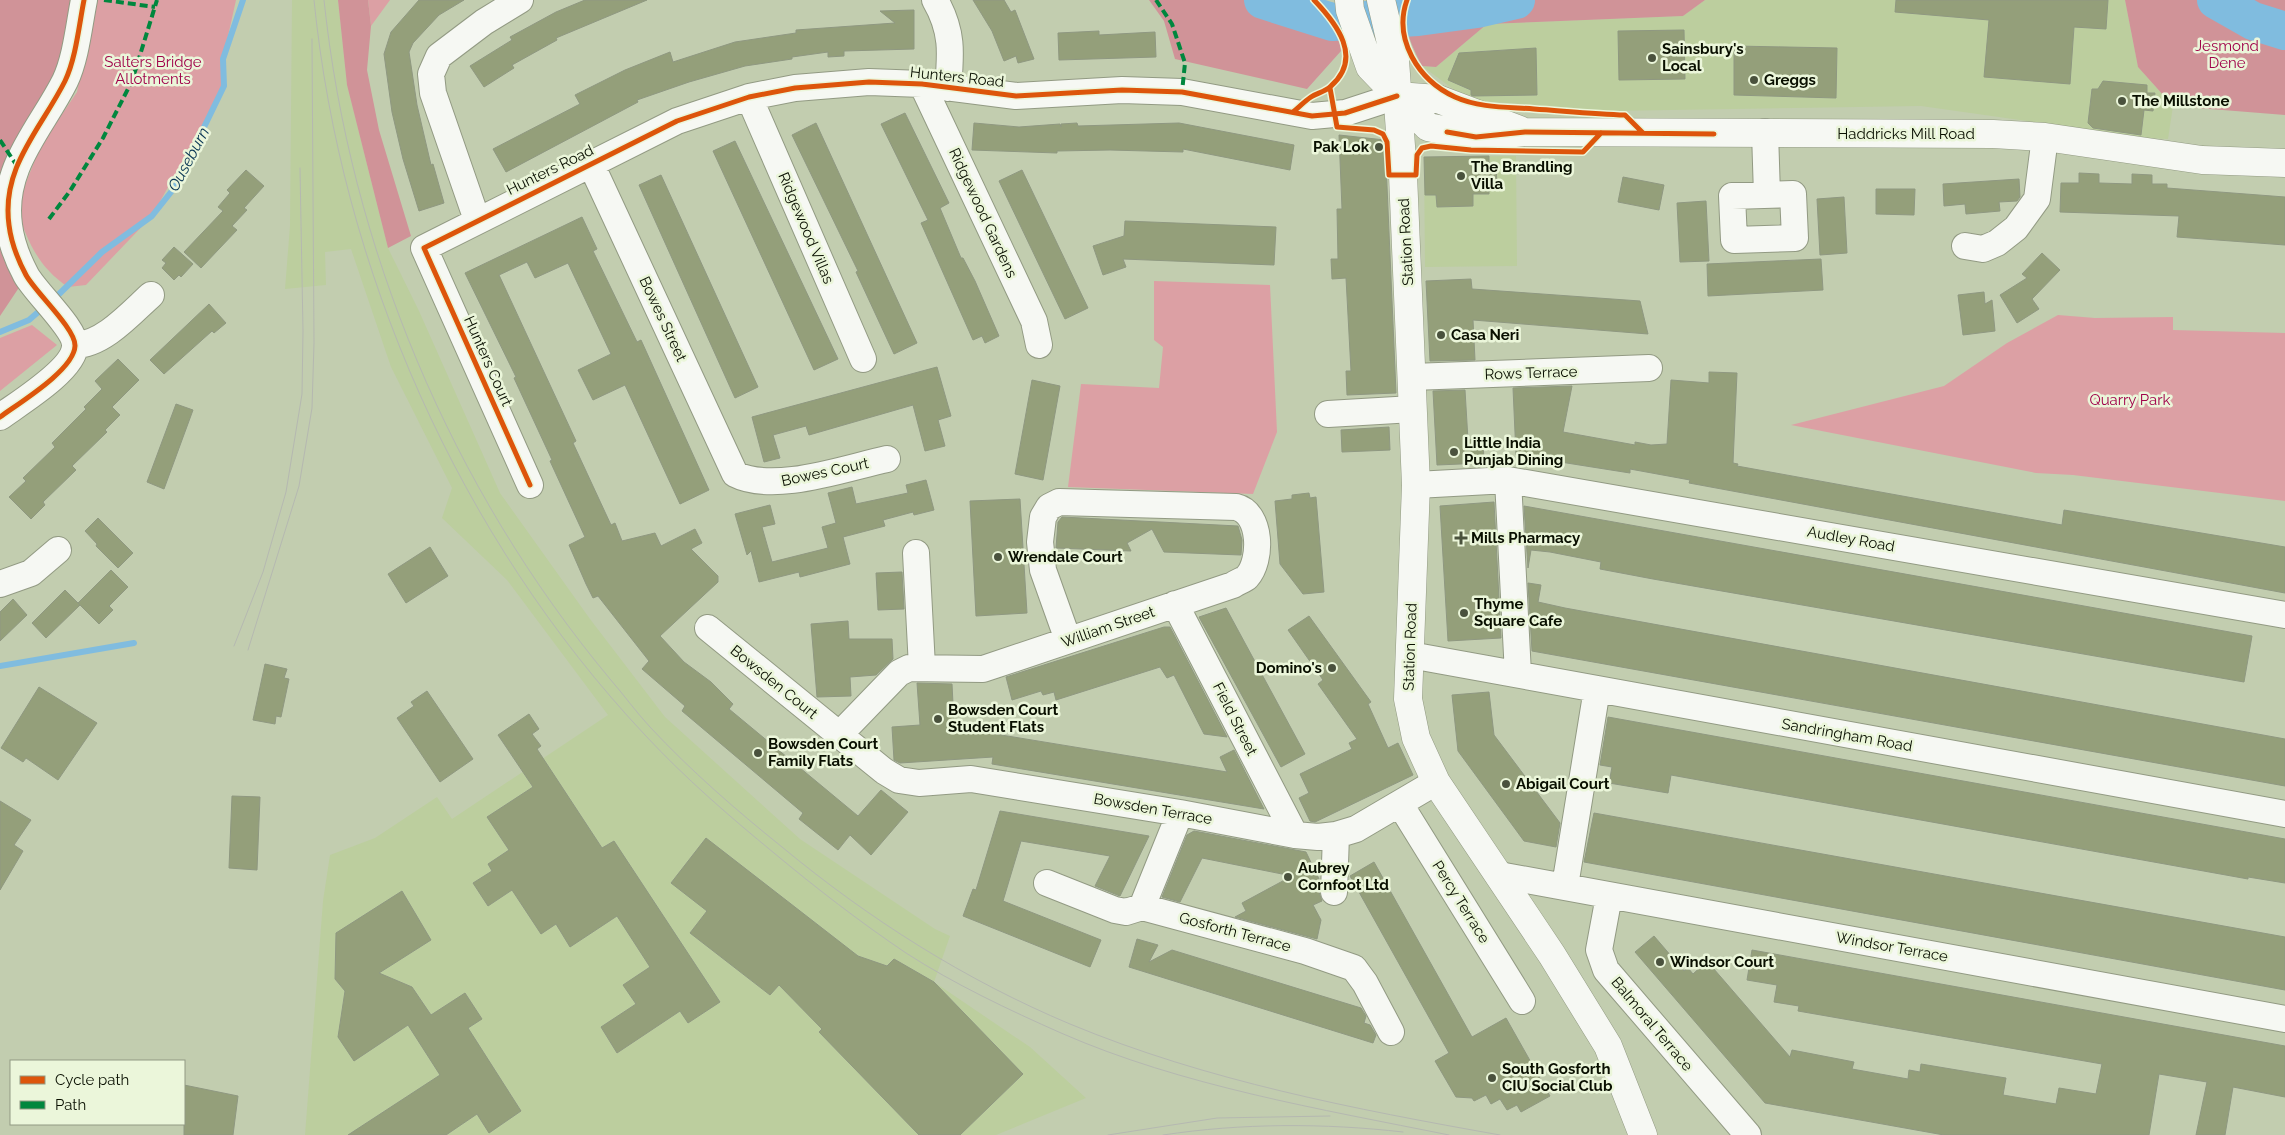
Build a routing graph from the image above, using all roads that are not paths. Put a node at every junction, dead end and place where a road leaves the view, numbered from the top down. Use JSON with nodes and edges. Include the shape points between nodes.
{"nodes":[{"id":1,"x":84,"y":0,"type":"edge"},
{"id":2,"x":520,"y":0,"type":"edge"},
{"id":3,"x":935,"y":0,"type":"edge"},
{"id":4,"x":1382,"y":3,"type":"edge"},
{"id":5,"x":1349,"y":5,"type":"edge"},
{"id":6,"x":922,"y":84,"type":"junction"},
{"id":7,"x":948,"y":88,"type":"junction"},
{"id":8,"x":1397,"y":96,"type":"junction"},
{"id":9,"x":750,"y":97,"type":"junction"},
{"id":10,"x":1765,"y":132,"type":"junction"},
{"id":11,"x":2046,"y":137,"type":"junction"},
{"id":12,"x":2285,"y":163,"type":"edge"},
{"id":13,"x":591,"y":164,"type":"junction"},
{"id":14,"x":1767,"y":195,"type":"dead end"},
{"id":15,"x":477,"y":220,"type":"junction"},
{"id":16,"x":1965,"y":246,"type":"dead end"},
{"id":17,"x":424,"y":248,"type":"joint"},
{"id":18,"x":151,"y":295,"type":"dead end"},
{"id":19,"x":75,"y":344,"type":"junction"},
{"id":20,"x":1039,"y":345,"type":"dead end"},
{"id":21,"x":863,"y":359,"type":"dead end"},
{"id":22,"x":1650,"y":368,"type":"dead end"},
{"id":23,"x":1412,"y":377,"type":"junction"},
{"id":24,"x":1412,"y":409,"type":"junction"},
{"id":25,"x":1328,"y":414,"type":"dead end"},
{"id":26,"x":0,"y":417,"type":"edge"},
{"id":27,"x":887,"y":459,"type":"dead end"},
{"id":28,"x":735,"y":474,"type":"joint"},
{"id":29,"x":1508,"y":480,"type":"junction"},
{"id":30,"x":530,"y":484,"type":"dead end"},
{"id":31,"x":1416,"y":485,"type":"junction"},
{"id":32,"x":58,"y":550,"type":"dead end"},
{"id":33,"x":916,"y":553,"type":"dead end"},
{"id":34,"x":0,"y":584,"type":"edge"},
{"id":35,"x":1175,"y":604,"type":"junction"},
{"id":36,"x":2285,"y":615,"type":"edge"},
{"id":37,"x":708,"y":628,"type":"dead end"},
{"id":38,"x":1068,"y":640,"type":"junction"},
{"id":39,"x":1410,"y":655,"type":"junction"},
{"id":40,"x":922,"y":667,"type":"junction"},
{"id":41,"x":1518,"y":674,"type":"junction"},
{"id":42,"x":1597,"y":690,"type":"junction"},
{"id":43,"x":839,"y":735,"type":"junction"},
{"id":44,"x":971,"y":779,"type":"joint"},
{"id":45,"x":1436,"y":782,"type":"junction"},
{"id":46,"x":1400,"y":804,"type":"junction"},
{"id":47,"x":1180,"y":813,"type":"junction"},
{"id":48,"x":2285,"y":814,"type":"edge"},
{"id":49,"x":1295,"y":835,"type":"junction"},
{"id":50,"x":1336,"y":836,"type":"junction"},
{"id":51,"x":1499,"y":875,"type":"junction"},
{"id":52,"x":1047,"y":883,"type":"dead end"},
{"id":53,"x":1565,"y":886,"type":"junction"},
{"id":54,"x":1334,"y":892,"type":"dead end"},
{"id":55,"x":1609,"y":896,"type":"junction"},
{"id":56,"x":1142,"y":907,"type":"junction"},
{"id":57,"x":1522,"y":1001,"type":"dead end"},
{"id":58,"x":2285,"y":1018,"type":"edge"},
{"id":59,"x":1391,"y":1032,"type":"dead end"},
{"id":60,"x":1643,"y":1134,"type":"edge"},
{"id":61,"x":1748,"y":1135,"type":"edge"}],
"edges":[{"from":1,"to":19,"type":"street","via":[[66,79],[26,146],[7,194],[8,226],[15,252],[26,276],[63,322]]},
{"from":2,"to":15,"type":"street","via":[[439,56],[431,74],[433,93]]},
{"from":3,"to":7,"type":"street","via":[[943,13],[951,47]]},
{"from":4,"to":8,"type":"main road","name":"Station Road","via":[[1395,60]]},
{"from":5,"to":8,"type":"main road","via":[[1370,67]]},
{"from":6,"to":7,"type":"street","name":"Hunters Road"},
{"from":6,"to":9,"type":"street","name":"Hunters Road","via":[[869,82],[795,88]]},
{"from":6,"to":20,"type":"street","name":"Ridgewood Gardens","via":[[1034,321]]},
{"from":7,"to":8,"type":"street","name":"Hunters Road","via":[[1016,96],[1122,90],[1182,92],[1312,116],[1345,113]]},
{"from":8,"to":10,"type":"main road","name":"Haddricks Mill Road","via":[[1438,99],[1525,132]]},
{"from":8,"to":23,"type":"main road","name":"Station Road"},
{"from":9,"to":13,"type":"street","name":"Hunters Road","via":[[677,121]]},
{"from":9,"to":21,"type":"street","name":"Ridgewood Villas"},
{"from":10,"to":11,"type":"main road","name":"Haddricks Mill Road"},
{"from":10,"to":14,"type":"street"},
{"from":11,"to":12,"type":"main road","name":"Haddricks Mill Road","via":[[2202,160]]},
{"from":11,"to":16,"type":"street","via":[[2037,199],[2016,228],[1983,249]]},
{"from":13,"to":15,"type":"street","name":"Hunters Road"},
{"from":13,"to":28,"type":"street","name":"Bowes Street"},
{"from":15,"to":17,"type":"street","name":"Hunters Road"},
{"from":17,"to":30,"type":"street","name":"Hunters Court"},
{"from":18,"to":19,"type":"street","via":[[100,338],[85,345]]},
{"from":19,"to":26,"type":"street","via":[[72,358],[63,368]]},
{"from":22,"to":23,"type":"street","name":"Rows Terrace"},
{"from":23,"to":24,"type":"main road","name":"Station Road"},
{"from":24,"to":25,"type":"street"},
{"from":24,"to":31,"type":"main road","name":"Station Road"},
{"from":27,"to":28,"type":"street","name":"Bowes Court","via":[[784,482],[762,483]]},
{"from":29,"to":31,"type":"street","name":"Audley Road"},
{"from":29,"to":36,"type":"street","name":"Audley Road"},
{"from":29,"to":41,"type":"street"},
{"from":31,"to":39,"type":"main road","name":"Station Road"},
{"from":32,"to":34,"type":"street","via":[[31,573]]},
{"from":33,"to":40,"type":"street"},
{"from":35,"to":38,"type":"street","name":"William Street"},
{"from":35,"to":38,"type":"street","name":"William Street","via":[[1233,585],[1247,577],[1256,557],[1257,532],[1252,517],[1244,509],[1059,502],[1049,507],[1043,517],[1040,542],[1043,570]]},
{"from":35,"to":49,"type":"street","name":"Field Street"},
{"from":37,"to":43,"type":"street","name":"Bowsden Court"},
{"from":38,"to":40,"type":"street","name":"William Street","via":[[984,668]]},
{"from":39,"to":41,"type":"street","name":"Sandringham Road"},
{"from":39,"to":45,"type":"main road","name":"Station Road","via":[[1408,699],[1416,738]]},
{"from":40,"to":43,"type":"street","via":[[899,673]]},
{"from":41,"to":42,"type":"street","name":"Sandringham Road"},
{"from":42,"to":48,"type":"street","name":"Sandringham Road"},
{"from":42,"to":53,"type":"street"},
{"from":43,"to":44,"type":"street","name":"Bowsden Court","via":[[899,780],[919,783]]},
{"from":44,"to":47,"type":"street","name":"Bowsden Terrace"},
{"from":45,"to":46,"type":"street","name":"Bowsden Terrace"},
{"from":45,"to":51,"type":"main road","name":"Station Road"},
{"from":46,"to":50,"type":"street","name":"Bowsden Terrace"},
{"from":46,"to":57,"type":"street","name":"Percy Terrace"},
{"from":47,"to":49,"type":"street","name":"Bowsden Terrace"},
{"from":47,"to":56,"type":"street"},
{"from":49,"to":50,"type":"street","name":"Bowsden Terrace"},
{"from":50,"to":54,"type":"street"},
{"from":51,"to":53,"type":"street","name":"Windsor Terrace"},
{"from":51,"to":60,"type":"main road","name":"Station Road","via":[[1608,1046]]},
{"from":52,"to":56,"type":"street","name":"Gosforth Terrace","via":[[1115,910],[1126,912]]},
{"from":53,"to":55,"type":"street","name":"Windsor Terrace"},
{"from":55,"to":58,"type":"street","name":"Windsor Terrace"},
{"from":55,"to":61,"type":"street","name":"Balmoral Terrace","via":[[1599,950],[1606,970]]},
{"from":56,"to":59,"type":"street","name":"Gosforth Terrace","via":[[1305,951],[1354,968]]}]}
